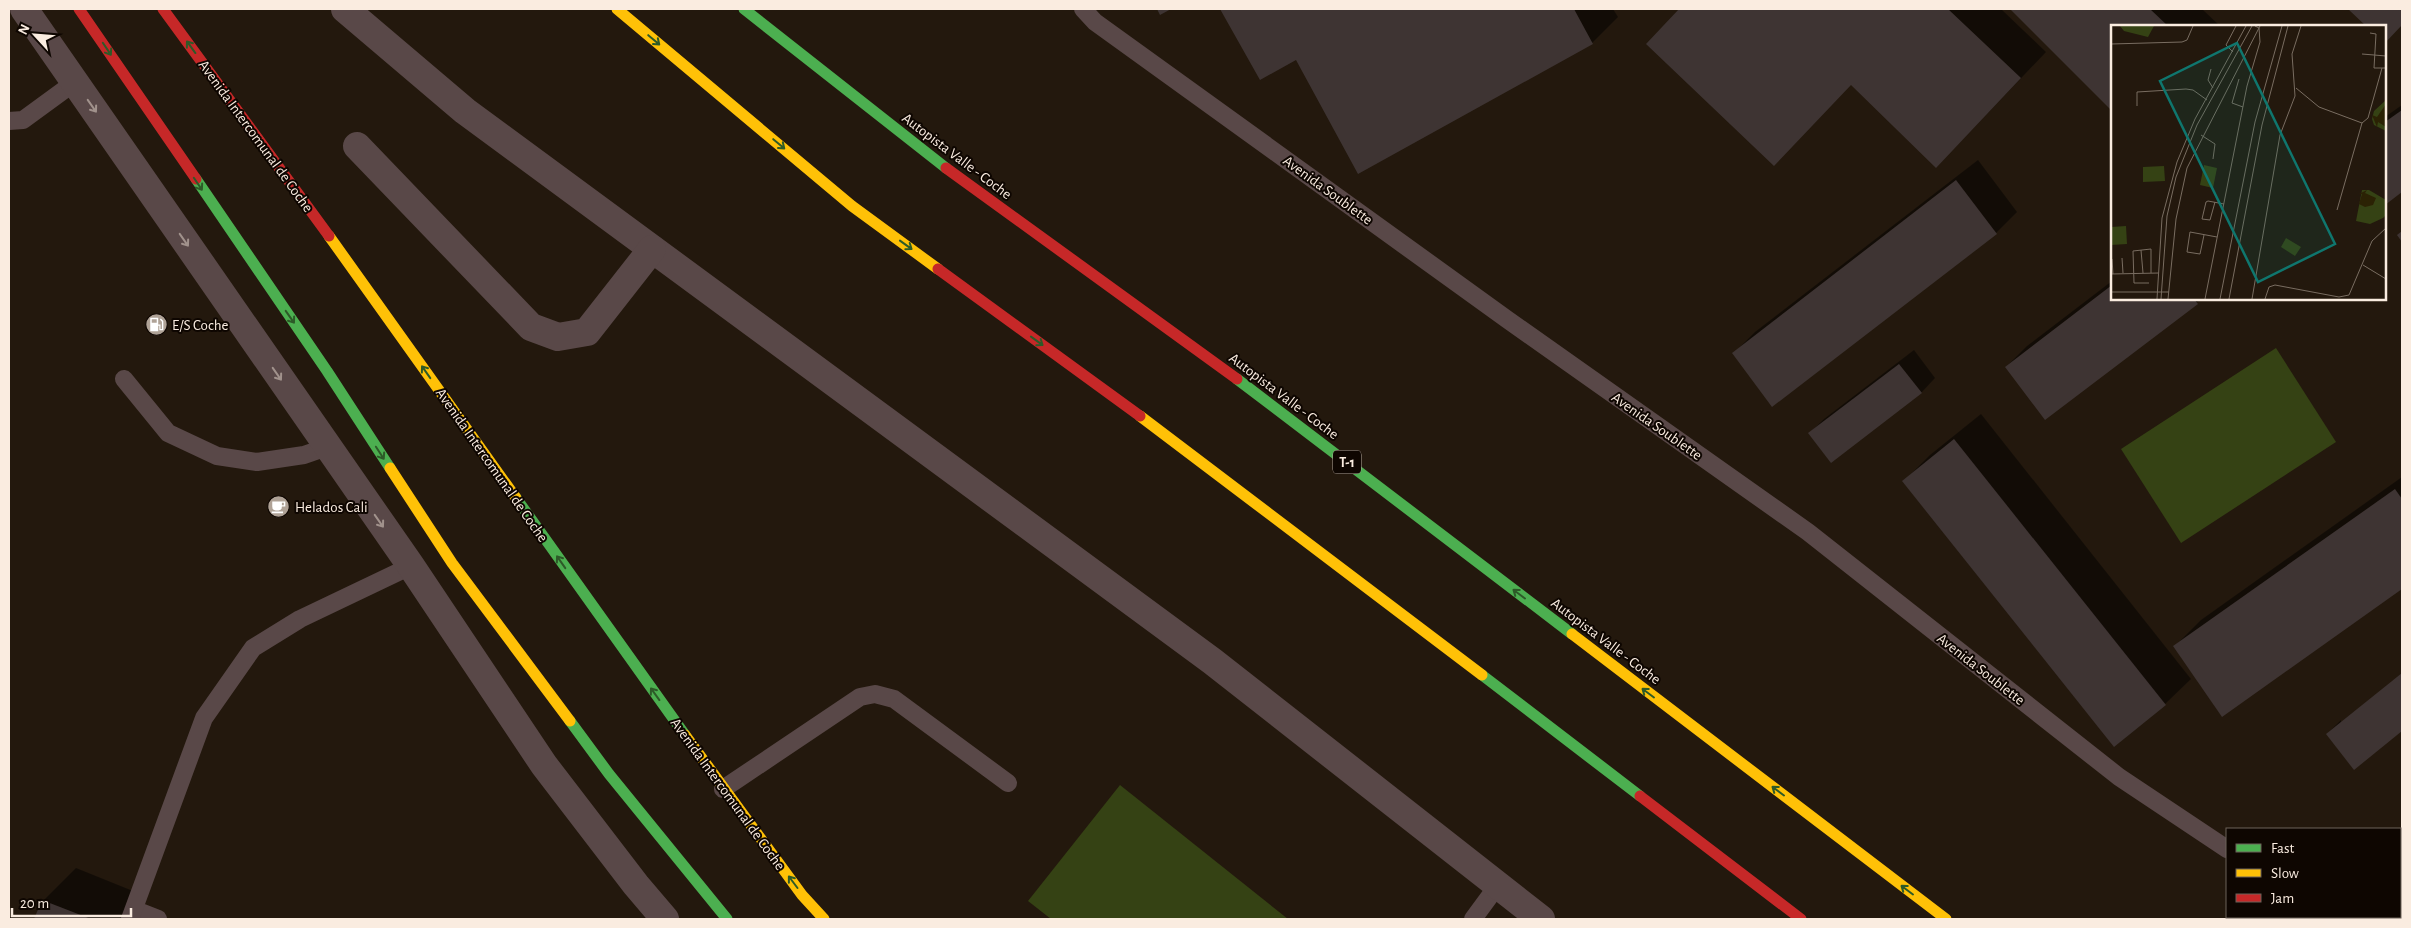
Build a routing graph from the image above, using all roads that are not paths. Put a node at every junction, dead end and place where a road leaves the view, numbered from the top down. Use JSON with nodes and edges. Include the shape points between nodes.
{"nodes":[{"id":1,"x":24,"y":9,"type":"edge"},
{"id":2,"x":79,"y":9,"type":"edge"},
{"id":3,"x":163,"y":9,"type":"edge"},
{"id":4,"x":345,"y":9,"type":"edge"},
{"id":5,"x":617,"y":9,"type":"edge"},
{"id":6,"x":744,"y":9,"type":"edge"},
{"id":7,"x":1083,"y":9,"type":"edge"},
{"id":8,"x":75,"y":82,"type":"junction"},
{"id":9,"x":9,"y":121,"type":"edge"},
{"id":10,"x":357,"y":146,"type":"dead end"},
{"id":11,"x":652,"y":249,"type":"junction"},
{"id":12,"x":124,"y":379,"type":"dead end"},
{"id":13,"x":327,"y":447,"type":"junction"},
{"id":14,"x":411,"y":566,"type":"junction"},
{"id":15,"x":1008,"y":783,"type":"dead end"},
{"id":16,"x":723,"y":789,"type":"junction"},
{"id":17,"x":2226,"y":848,"type":"edge"},
{"id":18,"x":1498,"y":884,"type":"junction"},
{"id":19,"x":132,"y":914,"type":"edge"},
{"id":20,"x":158,"y":919,"type":"edge"},
{"id":21,"x":665,"y":919,"type":"edge"},
{"id":22,"x":727,"y":919,"type":"edge"},
{"id":23,"x":824,"y":919,"type":"edge"},
{"id":24,"x":1473,"y":919,"type":"edge"},
{"id":25,"x":1541,"y":919,"type":"edge"},
{"id":26,"x":1801,"y":919,"type":"edge"},
{"id":27,"x":1946,"y":919,"type":"edge"}],
"edges":[{"from":1,"to":8,"type":"street"},
{"from":2,"to":22,"type":"main road","one_way":true,"via":[[327,371],[452,563],[609,774]]},
{"from":16,"to":3,"type":"main road","name":"Avenida Intercomunal de Coche","one_way":true,"via":[[309,208]]},
{"from":4,"to":11,"type":"street","via":[[465,111]]},
{"from":5,"to":26,"type":"main road","one_way":true,"via":[[852,206],[1206,464]]},
{"from":27,"to":6,"type":"main road","name":"Autopista Valle - Coche","number":"T-1","one_way":true,"via":[[1260,396],[913,144]]},
{"from":7,"to":17,"type":"lane","name":"Avenida Soublette","via":[[1095,22],[1427,262],[1808,532],[2120,777]]},
{"from":8,"to":9,"type":"lane","via":[[23,120]]},
{"from":8,"to":13,"type":"street","one_way":true},
{"from":10,"to":11,"type":"street","via":[[531,326],[558,337],[587,332]]},
{"from":11,"to":18,"type":"street","via":[[1212,662]]},
{"from":12,"to":13,"type":"lane","via":[[168,433],[217,456],[257,462],[304,455]]},
{"from":13,"to":14,"type":"street","one_way":true},
{"from":14,"to":19,"type":"lane","via":[[300,619],[253,648],[204,718]]},
{"from":14,"to":21,"type":"street","via":[[544,765]]},
{"from":15,"to":16,"type":"lane","via":[[894,699],[875,694],[860,697]]},
{"from":23,"to":16,"type":"main road","name":"Avenida Intercomunal de Coche","one_way":true,"via":[[802,895]]},
{"from":18,"to":24,"type":"lane"},
{"from":18,"to":25,"type":"street"},
{"from":19,"to":20,"type":"lane"}]}
